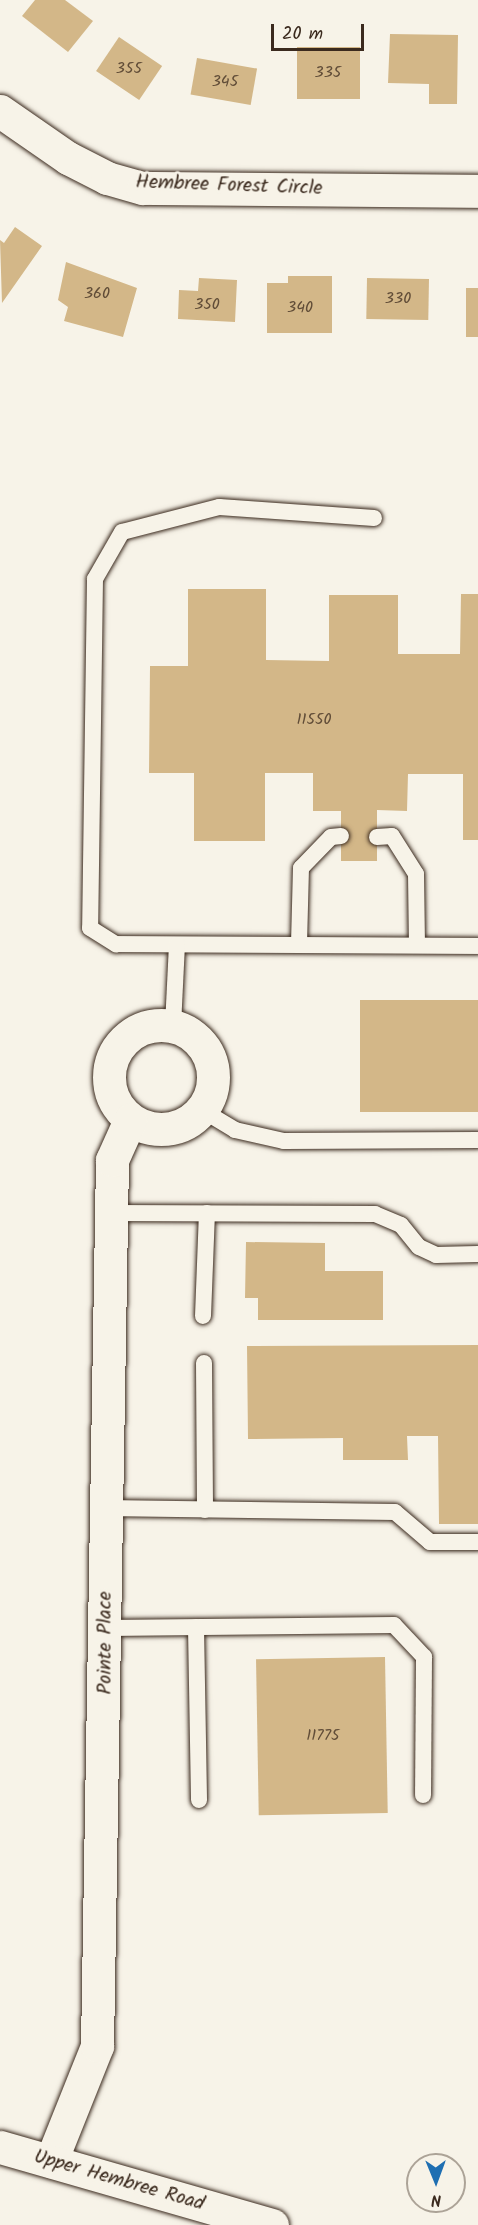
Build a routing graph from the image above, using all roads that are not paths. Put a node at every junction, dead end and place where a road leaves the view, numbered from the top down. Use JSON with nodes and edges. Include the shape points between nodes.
{"nodes":[{"id":1,"x":0,"y":111,"type":"edge"},
{"id":2,"x":478,"y":191,"type":"edge"},
{"id":3,"x":374,"y":518,"type":"dead end"},
{"id":4,"x":341,"y":836,"type":"dead end"},
{"id":5,"x":377,"y":837,"type":"dead end"},
{"id":6,"x":299,"y":944,"type":"junction"},
{"id":7,"x":177,"y":945,"type":"junction"},
{"id":8,"x":417,"y":945,"type":"junction"},
{"id":9,"x":478,"y":946,"type":"edge"},
{"id":10,"x":173,"y":1026,"type":"junction"},
{"id":11,"x":202,"y":1110,"type":"junction"},
{"id":12,"x":130,"y":1120,"type":"junction"},
{"id":13,"x":478,"y":1140,"type":"edge"},
{"id":14,"x":110,"y":1213,"type":"junction"},
{"id":15,"x":207,"y":1213,"type":"junction"},
{"id":16,"x":478,"y":1254,"type":"edge"},
{"id":17,"x":203,"y":1316,"type":"dead end"},
{"id":18,"x":204,"y":1363,"type":"dead end"},
{"id":19,"x":104,"y":1508,"type":"junction"},
{"id":20,"x":205,"y":1510,"type":"junction"},
{"id":21,"x":478,"y":1542,"type":"edge"},
{"id":22,"x":196,"y":1627,"type":"junction"},
{"id":23,"x":107,"y":1628,"type":"junction"},
{"id":24,"x":423,"y":1795,"type":"dead end"},
{"id":25,"x":199,"y":1800,"type":"dead end"},
{"id":26,"x":0,"y":2147,"type":"edge"},
{"id":27,"x":51,"y":2162,"type":"junction"},
{"id":28,"x":272,"y":2225,"type":"edge"}],
"edges":[{"from":1,"to":2,"type":"street","name":"Hembree Forest Circle","via":[[68,158],[107,178],[143,188]]},
{"from":3,"to":7,"type":"lane","via":[[219,507],[122,532],[95,579],[90,928],[116,944]]},
{"from":4,"to":6,"type":"lane","via":[[331,837],[301,868]]},
{"from":5,"to":8,"type":"lane","via":[[392,836],[416,874]]},
{"from":6,"to":7,"type":"lane"},
{"from":6,"to":8,"type":"lane"},
{"from":7,"to":10,"type":"lane"},
{"from":8,"to":9,"type":"lane"},
{"from":10,"to":11,"type":"street","via":[[199,1041],[212,1066],[210,1097]]},
{"from":10,"to":12,"type":"street","via":[[131,1034],[112,1056],[112,1098]]},
{"from":11,"to":12,"type":"street","via":[[175,1128],[144,1127]]},
{"from":11,"to":13,"type":"lane","via":[[235,1130],[285,1141]]},
{"from":12,"to":14,"type":"street","name":"Pointe Place","via":[[112,1160]]},
{"from":14,"to":15,"type":"lane"},
{"from":14,"to":19,"type":"street","name":"Pointe Place"},
{"from":15,"to":16,"type":"lane","via":[[375,1214],[401,1225],[419,1247],[436,1255]]},
{"from":15,"to":17,"type":"lane"},
{"from":18,"to":20,"type":"lane"},
{"from":19,"to":20,"type":"lane"},
{"from":19,"to":23,"type":"street","name":"Pointe Place"},
{"from":20,"to":21,"type":"lane","via":[[395,1512],[430,1542]]},
{"from":22,"to":23,"type":"lane"},
{"from":22,"to":24,"type":"lane","via":[[394,1625],[424,1657]]},
{"from":22,"to":25,"type":"lane"},
{"from":23,"to":27,"type":"street","name":"Pointe Place","via":[[97,2046]]},
{"from":26,"to":27,"type":"street","name":"Upper Hembree Road"},
{"from":27,"to":28,"type":"street","name":"Upper Hembree Road"}]}
